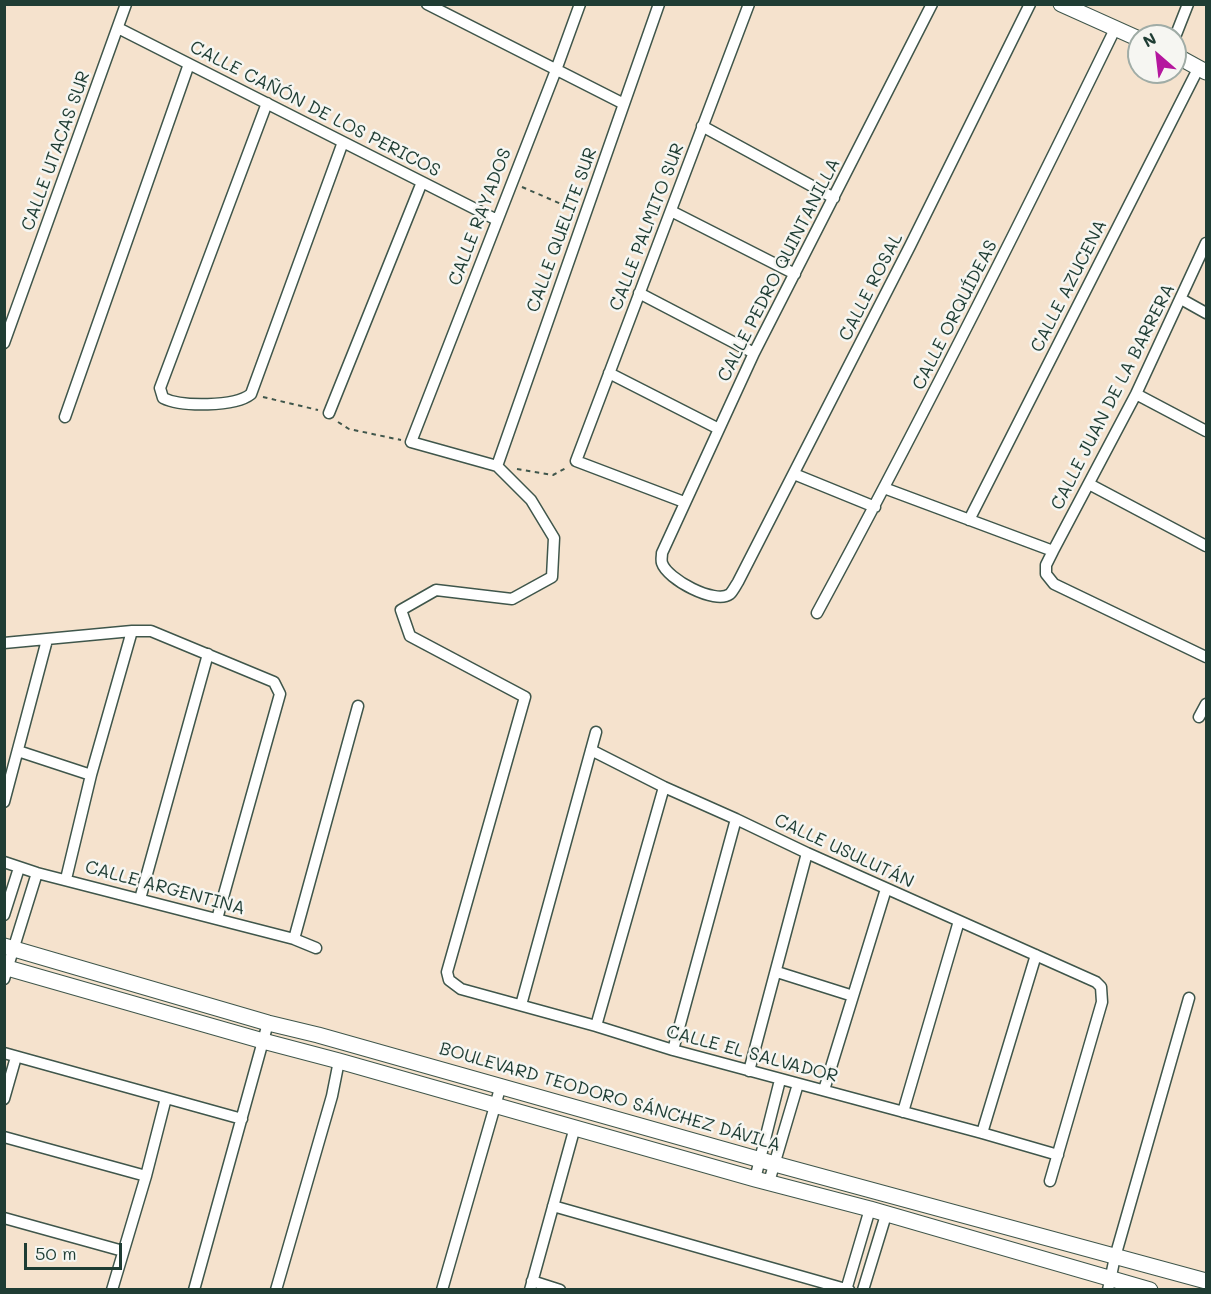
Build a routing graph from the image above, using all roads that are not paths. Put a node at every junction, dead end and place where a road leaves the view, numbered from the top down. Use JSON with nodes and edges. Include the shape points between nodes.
{"nodes":[{"id":1,"x":126,"y":4,"type":"edge"},
{"id":2,"x":427,"y":4,"type":"edge"},
{"id":3,"x":580,"y":4,"type":"edge"},
{"id":4,"x":659,"y":4,"type":"edge"},
{"id":5,"x":749,"y":4,"type":"edge"},
{"id":6,"x":932,"y":4,"type":"edge"},
{"id":7,"x":1030,"y":4,"type":"edge"},
{"id":8,"x":1188,"y":4,"type":"edge"},
{"id":9,"x":1067,"y":6,"type":"edge"},
{"id":10,"x":1180,"y":24,"type":"edge"},
{"id":11,"x":118,"y":28,"type":"junction"},
{"id":12,"x":1115,"y":29,"type":"junction"},
{"id":13,"x":1127,"y":34,"type":"edge"},
{"id":14,"x":1187,"y":61,"type":"edge"},
{"id":15,"x":189,"y":64,"type":"junction"},
{"id":16,"x":556,"y":70,"type":"junction"},
{"id":17,"x":1203,"y":70,"type":"edge"},
{"id":18,"x":267,"y":103,"type":"junction"},
{"id":19,"x":624,"y":104,"type":"junction"},
{"id":20,"x":702,"y":126,"type":"junction"},
{"id":21,"x":343,"y":142,"type":"junction"},
{"id":22,"x":422,"y":182,"type":"junction"},
{"id":23,"x":834,"y":198,"type":"junction"},
{"id":24,"x":671,"y":211,"type":"junction"},
{"id":25,"x":497,"y":220,"type":"junction"},
{"id":26,"x":1206,"y":243,"type":"edge"},
{"id":27,"x":795,"y":274,"type":"junction"},
{"id":28,"x":639,"y":293,"type":"junction"},
{"id":29,"x":1180,"y":299,"type":"junction"},
{"id":30,"x":1206,"y":313,"type":"edge"},
{"id":31,"x":4,"y":343,"type":"edge"},
{"id":32,"x":754,"y":353,"type":"junction"},
{"id":33,"x":609,"y":373,"type":"junction"},
{"id":34,"x":1136,"y":394,"type":"junction"},
{"id":35,"x":329,"y":413,"type":"dead end"},
{"id":36,"x":65,"y":417,"type":"dead end"},
{"id":37,"x":717,"y":429,"type":"junction"},
{"id":38,"x":1206,"y":431,"type":"edge"},
{"id":39,"x":497,"y":466,"type":"junction"},
{"id":40,"x":794,"y":474,"type":"junction"},
{"id":41,"x":1089,"y":484,"type":"junction"},
{"id":42,"x":884,"y":488,"type":"junction"},
{"id":43,"x":684,"y":502,"type":"junction"},
{"id":44,"x":874,"y":507,"type":"junction"},
{"id":45,"x":969,"y":520,"type":"junction"},
{"id":46,"x":1206,"y":546,"type":"edge"},
{"id":47,"x":1053,"y":551,"type":"junction"},
{"id":48,"x":662,"y":553,"type":"joint"},
{"id":49,"x":817,"y":613,"type":"dead end"},
{"id":50,"x":132,"y":631,"type":"junction"},
{"id":51,"x":46,"y":639,"type":"junction"},
{"id":52,"x":4,"y":643,"type":"edge"},
{"id":53,"x":208,"y":654,"type":"junction"},
{"id":54,"x":1206,"y":657,"type":"edge"},
{"id":55,"x":1206,"y":704,"type":"edge"},
{"id":56,"x":358,"y":706,"type":"dead end"},
{"id":57,"x":1199,"y":717,"type":"dead end"},
{"id":58,"x":596,"y":732,"type":"dead end"},
{"id":59,"x":591,"y":750,"type":"junction"},
{"id":60,"x":18,"y":751,"type":"junction"},
{"id":61,"x":91,"y":775,"type":"junction"},
{"id":62,"x":664,"y":787,"type":"junction"},
{"id":63,"x":4,"y":802,"type":"edge"},
{"id":64,"x":736,"y":819,"type":"junction"},
{"id":65,"x":807,"y":853,"type":"junction"},
{"id":66,"x":4,"y":862,"type":"edge"},
{"id":67,"x":19,"y":868,"type":"junction"},
{"id":68,"x":37,"y":873,"type":"junction"},
{"id":69,"x":66,"y":879,"type":"junction"},
{"id":70,"x":886,"y":889,"type":"junction"},
{"id":71,"x":140,"y":899,"type":"junction"},
{"id":72,"x":4,"y":915,"type":"edge"},
{"id":73,"x":217,"y":920,"type":"junction"},
{"id":74,"x":958,"y":921,"type":"junction"},
{"id":75,"x":294,"y":939,"type":"junction"},
{"id":76,"x":9,"y":947,"type":"edge"},
{"id":77,"x":316,"y":948,"type":"dead end"},
{"id":78,"x":1036,"y":955,"type":"junction"},
{"id":79,"x":6,"y":972,"type":"edge"},
{"id":80,"x":777,"y":972,"type":"junction"},
{"id":81,"x":853,"y":996,"type":"junction"},
{"id":82,"x":1190,"y":998,"type":"dead end"},
{"id":83,"x":521,"y":1005,"type":"junction"},
{"id":84,"x":268,"y":1023,"type":"junction"},
{"id":85,"x":596,"y":1026,"type":"junction"},
{"id":86,"x":263,"y":1041,"type":"junction"},
{"id":87,"x":672,"y":1050,"type":"junction"},
{"id":88,"x":4,"y":1053,"type":"edge"},
{"id":89,"x":16,"y":1057,"type":"junction"},
{"id":90,"x":339,"y":1060,"type":"junction"},
{"id":91,"x":749,"y":1071,"type":"junction"},
{"id":92,"x":780,"y":1080,"type":"junction"},
{"id":93,"x":798,"y":1084,"type":"junction"},
{"id":94,"x":501,"y":1085,"type":"junction"},
{"id":95,"x":824,"y":1090,"type":"junction"},
{"id":96,"x":166,"y":1098,"type":"junction"},
{"id":97,"x":4,"y":1099,"type":"edge"},
{"id":98,"x":495,"y":1106,"type":"junction"},
{"id":99,"x":903,"y":1112,"type":"junction"},
{"id":100,"x":242,"y":1119,"type":"junction"},
{"id":101,"x":575,"y":1127,"type":"junction"},
{"id":102,"x":982,"y":1133,"type":"junction"},
{"id":103,"x":4,"y":1137,"type":"edge"},
{"id":104,"x":1058,"y":1155,"type":"junction"},
{"id":105,"x":768,"y":1161,"type":"junction"},
{"id":106,"x":146,"y":1176,"type":"junction"},
{"id":107,"x":762,"y":1180,"type":"junction"},
{"id":108,"x":1050,"y":1181,"type":"dead end"},
{"id":109,"x":553,"y":1206,"type":"junction"},
{"id":110,"x":870,"y":1209,"type":"junction"},
{"id":111,"x":886,"y":1215,"type":"junction"},
{"id":112,"x":4,"y":1218,"type":"edge"},
{"id":113,"x":123,"y":1251,"type":"junction"},
{"id":114,"x":1115,"y":1257,"type":"junction"},
{"id":115,"x":1206,"y":1281,"type":"edge"},
{"id":116,"x":1109,"y":1284,"type":"edge"},
{"id":117,"x":531,"y":1286,"type":"edge"},
{"id":118,"x":847,"y":1289,"type":"edge"},
{"id":119,"x":112,"y":1290,"type":"edge"},
{"id":120,"x":194,"y":1290,"type":"edge"},
{"id":121,"x":276,"y":1290,"type":"edge"},
{"id":122,"x":442,"y":1290,"type":"edge"},
{"id":123,"x":560,"y":1290,"type":"edge"},
{"id":124,"x":863,"y":1290,"type":"edge"},
{"id":125,"x":1150,"y":1290,"type":"edge"}],
"edges":[{"from":1,"to":11,"type":"street","name":"CALLE UTACAS SUR"},
{"from":2,"to":16,"type":"street"},
{"from":3,"to":16,"type":"street","name":"CALLE RAYADOS"},
{"from":4,"to":19,"type":"street","name":"CALLE QUELITE SUR"},
{"from":5,"to":20,"type":"street","name":"CALLE PALMITO SUR"},
{"from":6,"to":23,"type":"street","name":"CALLE PEDRO QUINTANILLA"},
{"from":7,"to":40,"type":"street","name":"CALLE ROSAL"},
{"from":8,"to":10,"type":"street"},
{"from":9,"to":12,"type":"street"},
{"from":11,"to":15,"type":"street","name":"CALLE CAÑÓN DE LOS PERICOS"},
{"from":11,"to":31,"type":"street","name":"CALLE UTACAS SUR"},
{"from":12,"to":13,"type":"street"},
{"from":12,"to":42,"type":"street","name":"CALLE ORQUÍDEAS","via":[[1003,259]]},
{"from":14,"to":17,"type":"street"},
{"from":15,"to":18,"type":"street","name":"CALLE CAÑÓN DE LOS PERICOS"},
{"from":15,"to":36,"type":"street"},
{"from":16,"to":19,"type":"street"},
{"from":16,"to":25,"type":"street","name":"CALLE RAYADOS"},
{"from":17,"to":45,"type":"street","name":"CALLE AZUCENA"},
{"from":18,"to":21,"type":"street","name":"CALLE CAÑÓN DE LOS PERICOS"},
{"from":18,"to":21,"type":"street","via":[[160,388],[164,398],[174,403],[233,402],[251,394]]},
{"from":19,"to":39,"type":"street","name":"CALLE QUELITE SUR"},
{"from":20,"to":23,"type":"street"},
{"from":20,"to":24,"type":"street","name":"CALLE PALMITO SUR"},
{"from":21,"to":22,"type":"street","name":"CALLE CAÑÓN DE LOS PERICOS"},
{"from":22,"to":25,"type":"street","name":"CALLE CAÑÓN DE LOS PERICOS"},
{"from":22,"to":35,"type":"street"},
{"from":23,"to":27,"type":"street","name":"CALLE PEDRO QUINTANILLA"},
{"from":24,"to":27,"type":"street"},
{"from":24,"to":28,"type":"street","name":"CALLE PALMITO SUR"},
{"from":25,"to":39,"type":"street","name":"CALLE RAYADOS","via":[[411,442]]},
{"from":26,"to":29,"type":"street","name":"CALLE JUAN DE LA BARRERA"},
{"from":27,"to":32,"type":"street","name":"CALLE PEDRO QUINTANILLA"},
{"from":28,"to":32,"type":"street"},
{"from":28,"to":33,"type":"street","name":"CALLE PALMITO SUR"},
{"from":29,"to":30,"type":"street"},
{"from":29,"to":34,"type":"street","name":"CALLE JUAN DE LA BARRERA"},
{"from":32,"to":37,"type":"street","name":"CALLE PEDRO QUINTANILLA"},
{"from":33,"to":37,"type":"street"},
{"from":33,"to":43,"type":"street","name":"CALLE PALMITO SUR","via":[[576,461]]},
{"from":34,"to":38,"type":"street"},
{"from":34,"to":41,"type":"street","name":"CALLE JUAN DE LA BARRERA"},
{"from":37,"to":43,"type":"street","name":"CALLE PEDRO QUINTANILLA"},
{"from":39,"to":83,"type":"street","name":"CALLE EL SALVADOR","via":[[531,500],[554,538],[552,577],[512,599],[436,590],[401,610],[410,636],[525,697],[447,972],[454,986]]},
{"from":40,"to":44,"type":"street"},
{"from":40,"to":48,"type":"street","name":"CALLE ROSAL","via":[[731,593],[712,597],[676,579],[662,563]]},
{"from":41,"to":46,"type":"street"},
{"from":41,"to":47,"type":"street","name":"CALLE JUAN DE LA BARRERA"},
{"from":42,"to":44,"type":"street","name":"CALLE ORQUÍDEAS"},
{"from":42,"to":45,"type":"street"},
{"from":43,"to":48,"type":"street","name":"CALLE PEDRO QUINTANILLA"},
{"from":44,"to":49,"type":"street","name":"CALLE ORQUÍDEAS"},
{"from":45,"to":47,"type":"street"},
{"from":47,"to":54,"type":"street","name":"CALLE JUAN DE LA BARRERA","via":[[1046,574],[1054,584]]},
{"from":50,"to":51,"type":"street"},
{"from":50,"to":53,"type":"street","via":[[151,632]]},
{"from":50,"to":61,"type":"street"},
{"from":51,"to":52,"type":"street"},
{"from":51,"to":60,"type":"street"},
{"from":53,"to":71,"type":"street"},
{"from":53,"to":73,"type":"street","via":[[267,678],[280,694]]},
{"from":55,"to":57,"type":"street"},
{"from":56,"to":75,"type":"street"},
{"from":58,"to":59,"type":"street"},
{"from":59,"to":62,"type":"street","name":"CALLE USULUTÁN"},
{"from":59,"to":83,"type":"street"},
{"from":60,"to":61,"type":"street"},
{"from":60,"to":63,"type":"street"},
{"from":61,"to":69,"type":"street"},
{"from":62,"to":64,"type":"street","name":"CALLE USULUTÁN"},
{"from":62,"to":85,"type":"street"},
{"from":64,"to":65,"type":"street","name":"CALLE USULUTÁN"},
{"from":64,"to":87,"type":"street"},
{"from":65,"to":70,"type":"street","name":"CALLE USULUTÁN"},
{"from":65,"to":80,"type":"street"},
{"from":66,"to":67,"type":"street","name":"CALLE ARGENTINA"},
{"from":67,"to":68,"type":"street","name":"CALLE ARGENTINA"},
{"from":67,"to":72,"type":"street"},
{"from":68,"to":69,"type":"street","name":"CALLE ARGENTINA"},
{"from":68,"to":76,"type":"street"},
{"from":69,"to":71,"type":"street","name":"CALLE ARGENTINA"},
{"from":70,"to":74,"type":"street","name":"CALLE USULUTÁN"},
{"from":70,"to":81,"type":"street"},
{"from":71,"to":73,"type":"street","name":"CALLE ARGENTINA"},
{"from":73,"to":75,"type":"street","name":"CALLE ARGENTINA"},
{"from":74,"to":78,"type":"street","name":"CALLE USULUTÁN"},
{"from":74,"to":99,"type":"street"},
{"from":75,"to":77,"type":"street","name":"CALLE ARGENTINA"},
{"from":76,"to":79,"type":"street"},
{"from":76,"to":84,"type":"street","name":"BOULEVARD TEODORO SÁNCHEZ DÁVILA"},
{"from":78,"to":102,"type":"street"},
{"from":78,"to":104,"type":"street","name":"CALLE USULUTÁN","via":[[1101,987],[1102,1002]]},
{"from":79,"to":86,"type":"street","name":"BOULEVARD TEODORO SÁNCHEZ DÁVILA"},
{"from":80,"to":81,"type":"street"},
{"from":80,"to":91,"type":"street"},
{"from":81,"to":95,"type":"street"},
{"from":82,"to":114,"type":"street"},
{"from":83,"to":85,"type":"street","name":"CALLE EL SALVADOR"},
{"from":84,"to":86,"type":"street"},
{"from":84,"to":94,"type":"street","name":"BOULEVARD TEODORO SÁNCHEZ DÁVILA"},
{"from":85,"to":87,"type":"street","name":"CALLE EL SALVADOR"},
{"from":86,"to":90,"type":"street","name":"BOULEVARD TEODORO SÁNCHEZ DÁVILA"},
{"from":86,"to":100,"type":"street"},
{"from":87,"to":91,"type":"street","name":"CALLE EL SALVADOR"},
{"from":88,"to":89,"type":"street"},
{"from":89,"to":96,"type":"street"},
{"from":89,"to":97,"type":"street"},
{"from":90,"to":98,"type":"street","name":"BOULEVARD TEODORO SÁNCHEZ DÁVILA"},
{"from":90,"to":121,"type":"street"},
{"from":91,"to":92,"type":"street","name":"CALLE EL SALVADOR"},
{"from":92,"to":93,"type":"street","name":"CALLE EL SALVADOR"},
{"from":92,"to":105,"type":"street"},
{"from":93,"to":95,"type":"street","name":"CALLE EL SALVADOR"},
{"from":93,"to":105,"type":"street"},
{"from":94,"to":98,"type":"street"},
{"from":94,"to":105,"type":"street","name":"BOULEVARD TEODORO SÁNCHEZ DÁVILA"},
{"from":95,"to":99,"type":"street","name":"CALLE EL SALVADOR"},
{"from":96,"to":100,"type":"street"},
{"from":96,"to":106,"type":"street"},
{"from":98,"to":101,"type":"street","name":"BOULEVARD TEODORO SÁNCHEZ DÁVILA"},
{"from":98,"to":122,"type":"street"},
{"from":99,"to":102,"type":"street","name":"CALLE EL SALVADOR"},
{"from":100,"to":120,"type":"street"},
{"from":101,"to":107,"type":"street","name":"BOULEVARD TEODORO SÁNCHEZ DÁVILA"},
{"from":101,"to":109,"type":"street"},
{"from":102,"to":104,"type":"street","name":"CALLE EL SALVADOR"},
{"from":103,"to":106,"type":"street"},
{"from":104,"to":108,"type":"street"},
{"from":105,"to":107,"type":"street"},
{"from":105,"to":107,"type":"street"},
{"from":105,"to":114,"type":"street","name":"BOULEVARD TEODORO SÁNCHEZ DÁVILA"},
{"from":106,"to":113,"type":"street"},
{"from":107,"to":110,"type":"street","name":"BOULEVARD TEODORO SÁNCHEZ DÁVILA"},
{"from":109,"to":117,"type":"street"},
{"from":109,"to":118,"type":"street"},
{"from":110,"to":111,"type":"street","name":"BOULEVARD TEODORO SÁNCHEZ DÁVILA"},
{"from":110,"to":118,"type":"street"},
{"from":111,"to":116,"type":"street","name":"BOULEVARD TEODORO SÁNCHEZ DÁVILA"},
{"from":111,"to":124,"type":"street"},
{"from":112,"to":113,"type":"street"},
{"from":113,"to":119,"type":"street"},
{"from":114,"to":115,"type":"street","name":"BOULEVARD TEODORO SÁNCHEZ DÁVILA"},
{"from":114,"to":116,"type":"street"},
{"from":116,"to":125,"type":"street","name":"BOULEVARD TEODORO SÁNCHEZ DÁVILA"},
{"from":117,"to":123,"type":"street"}]}
